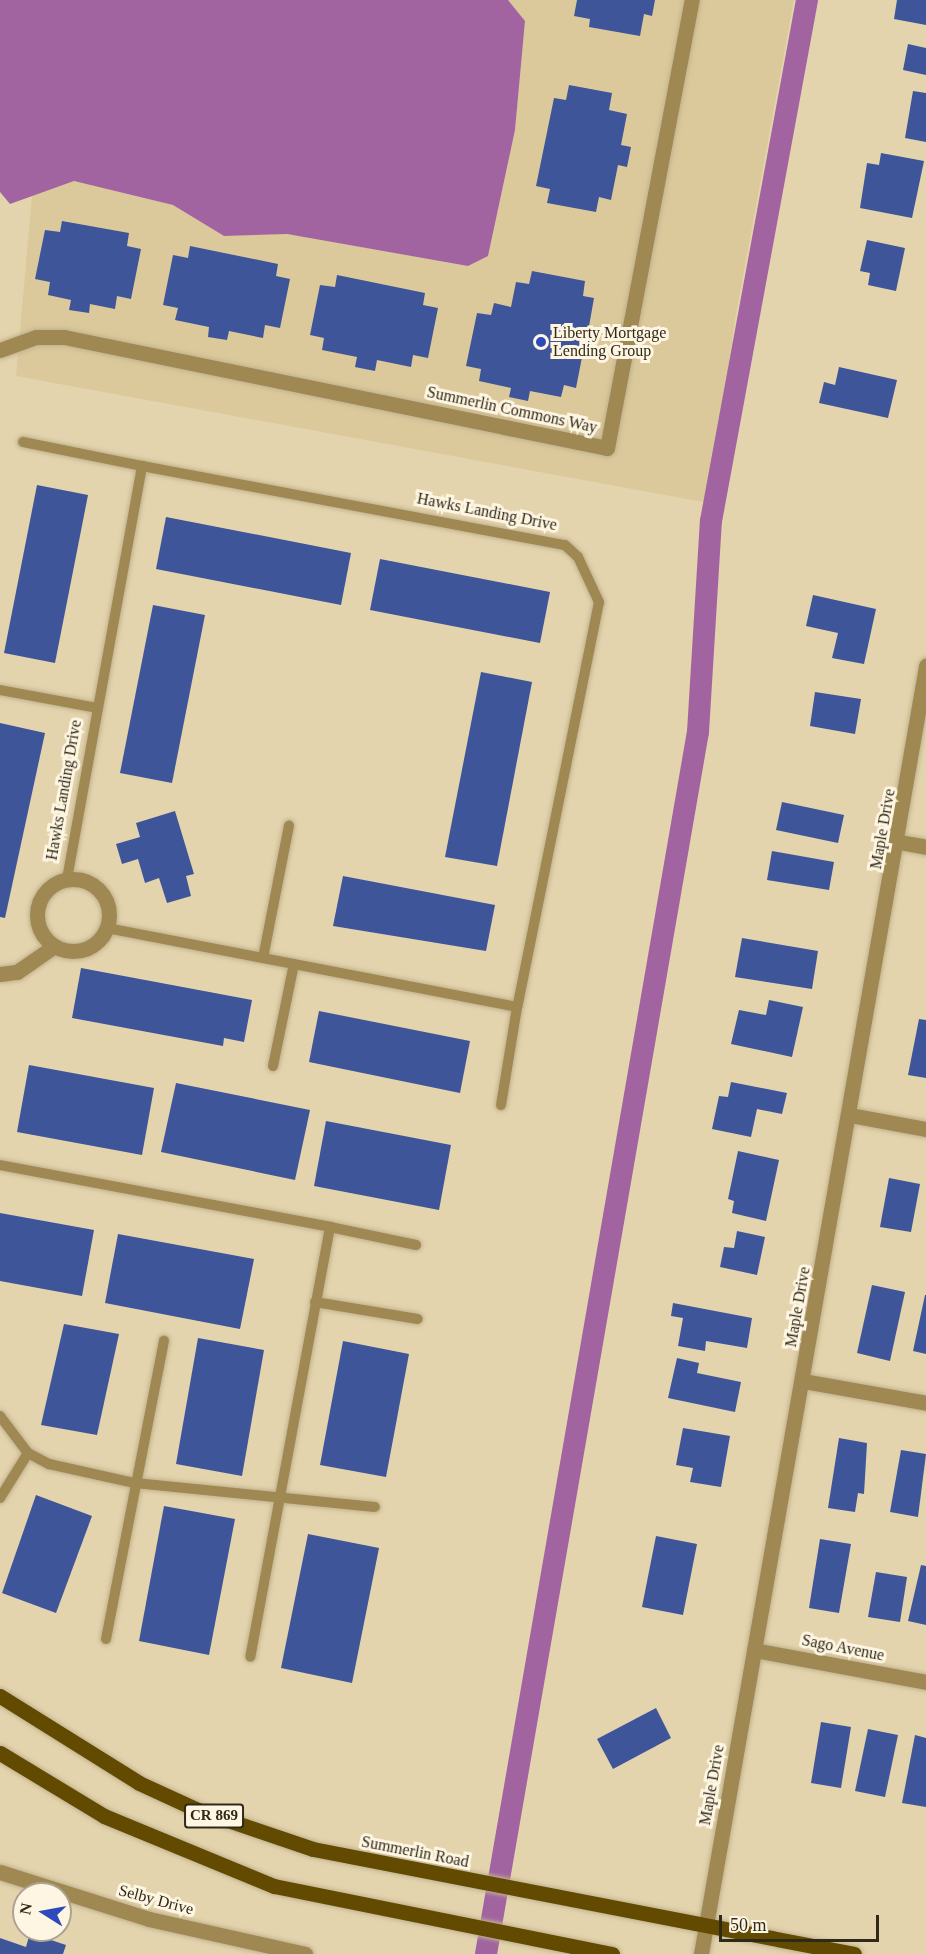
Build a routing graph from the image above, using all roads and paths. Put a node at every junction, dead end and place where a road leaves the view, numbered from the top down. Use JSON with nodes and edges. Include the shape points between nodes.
{"nodes":[{"id":1,"x":692,"y":0,"type":"edge"},
{"id":2,"x":0,"y":350,"type":"edge"},
{"id":3,"x":23,"y":441,"type":"dead end"},
{"id":4,"x":142,"y":466,"type":"junction"},
{"id":5,"x":926,"y":666,"type":"edge"},
{"id":6,"x":0,"y":690,"type":"edge"},
{"id":7,"x":97,"y":708,"type":"junction"},
{"id":8,"x":289,"y":826,"type":"dead end"},
{"id":9,"x":899,"y":842,"type":"junction"},
{"id":10,"x":926,"y":847,"type":"edge"},
{"id":11,"x":67,"y":879,"type":"junction"},
{"id":12,"x":107,"y":928,"type":"junction"},
{"id":13,"x":54,"y":947,"type":"junction"},
{"id":14,"x":263,"y":958,"type":"junction"},
{"id":15,"x":294,"y":964,"type":"junction"},
{"id":16,"x":0,"y":974,"type":"edge"},
{"id":17,"x":517,"y":1007,"type":"junction"},
{"id":18,"x":273,"y":1066,"type":"dead end"},
{"id":19,"x":501,"y":1105,"type":"dead end"},
{"id":20,"x":850,"y":1115,"type":"junction"},
{"id":21,"x":926,"y":1129,"type":"edge"},
{"id":22,"x":0,"y":1165,"type":"edge"},
{"id":23,"x":330,"y":1227,"type":"junction"},
{"id":24,"x":416,"y":1245,"type":"dead end"},
{"id":25,"x":315,"y":1302,"type":"junction"},
{"id":26,"x":418,"y":1319,"type":"dead end"},
{"id":27,"x":164,"y":1341,"type":"dead end"},
{"id":28,"x":803,"y":1381,"type":"junction"},
{"id":29,"x":926,"y":1403,"type":"edge"},
{"id":30,"x":0,"y":1416,"type":"edge"},
{"id":31,"x":28,"y":1453,"type":"junction"},
{"id":32,"x":135,"y":1483,"type":"junction"},
{"id":33,"x":280,"y":1496,"type":"junction"},
{"id":34,"x":0,"y":1498,"type":"edge"},
{"id":35,"x":375,"y":1508,"type":"dead end"},
{"id":36,"x":106,"y":1639,"type":"dead end"},
{"id":37,"x":754,"y":1650,"type":"junction"},
{"id":38,"x":250,"y":1657,"type":"dead end"},
{"id":39,"x":926,"y":1682,"type":"edge"},
{"id":40,"x":0,"y":1696,"type":"edge"},
{"id":41,"x":0,"y":1753,"type":"edge"},
{"id":42,"x":0,"y":1872,"type":"edge"},
{"id":43,"x":706,"y":1926,"type":"junction"},
{"id":44,"x":305,"y":1954,"type":"edge"},
{"id":45,"x":612,"y":1954,"type":"edge"},
{"id":46,"x":701,"y":1954,"type":"edge"},
{"id":47,"x":854,"y":1954,"type":"edge"}],
"edges":[{"from":1,"to":2,"type":"street","name":"Summerlin Commons Way","via":[[607,448],[64,337],[36,337]]},
{"from":3,"to":4,"type":"lane","name":"Hawks Landing Drive"},
{"from":4,"to":7,"type":"lane","name":"Hawks Landing Drive"},
{"from":4,"to":17,"type":"lane","name":"Hawks Landing Drive","via":[[565,545],[578,556],[599,602]]},
{"from":5,"to":9,"type":"street","name":"Maple Drive"},
{"from":6,"to":7,"type":"lane","name":"Hawks Landing Drive"},
{"from":7,"to":11,"type":"lane","name":"Hawks Landing Drive"},
{"from":8,"to":14,"type":"lane"},
{"from":9,"to":10,"type":"street"},
{"from":9,"to":20,"type":"street","name":"Maple Drive"},
{"from":11,"to":12,"type":"street","name":"Hawks Landing Drive","via":[[91,883],[101,892],[107,903]]},
{"from":11,"to":13,"type":"street","name":"Hawks Landing Drive","via":[[45,891],[36,915],[41,933]]},
{"from":12,"to":13,"type":"street","via":[[85,950]]},
{"from":12,"to":14,"type":"lane"},
{"from":13,"to":16,"type":"street","via":[[17,972]]},
{"from":14,"to":15,"type":"lane"},
{"from":15,"to":17,"type":"lane"},
{"from":15,"to":18,"type":"lane"},
{"from":17,"to":19,"type":"lane","name":"Hawks Landing Drive"},
{"from":20,"to":21,"type":"street"},
{"from":20,"to":28,"type":"street","name":"Maple Drive"},
{"from":22,"to":23,"type":"lane"},
{"from":23,"to":24,"type":"lane"},
{"from":23,"to":25,"type":"lane"},
{"from":25,"to":26,"type":"lane"},
{"from":25,"to":33,"type":"lane"},
{"from":27,"to":32,"type":"lane"},
{"from":28,"to":29,"type":"street"},
{"from":28,"to":37,"type":"street","name":"Maple Drive"},
{"from":30,"to":31,"type":"lane"},
{"from":31,"to":32,"type":"lane","via":[[50,1464]]},
{"from":31,"to":34,"type":"lane"},
{"from":32,"to":33,"type":"lane"},
{"from":32,"to":36,"type":"lane"},
{"from":33,"to":35,"type":"lane"},
{"from":33,"to":38,"type":"lane"},
{"from":37,"to":39,"type":"street","name":"Sago Avenue"},
{"from":37,"to":43,"type":"street","name":"Maple Drive"},
{"from":40,"to":43,"type":"main road","name":"Summerlin Road","number":"CR 869","via":[[83,1752],[198,1810],[313,1849]]},
{"from":41,"to":45,"type":"main road","number":"CR 869","via":[[104,1816],[216,1866],[274,1886]]},
{"from":42,"to":44,"type":"street","name":"Selby Drive","via":[[149,1919]]},
{"from":43,"to":46,"type":"street","name":"Maple Drive"},
{"from":43,"to":47,"type":"main road","name":"Summerlin Road","number":"CR 869"}]}
